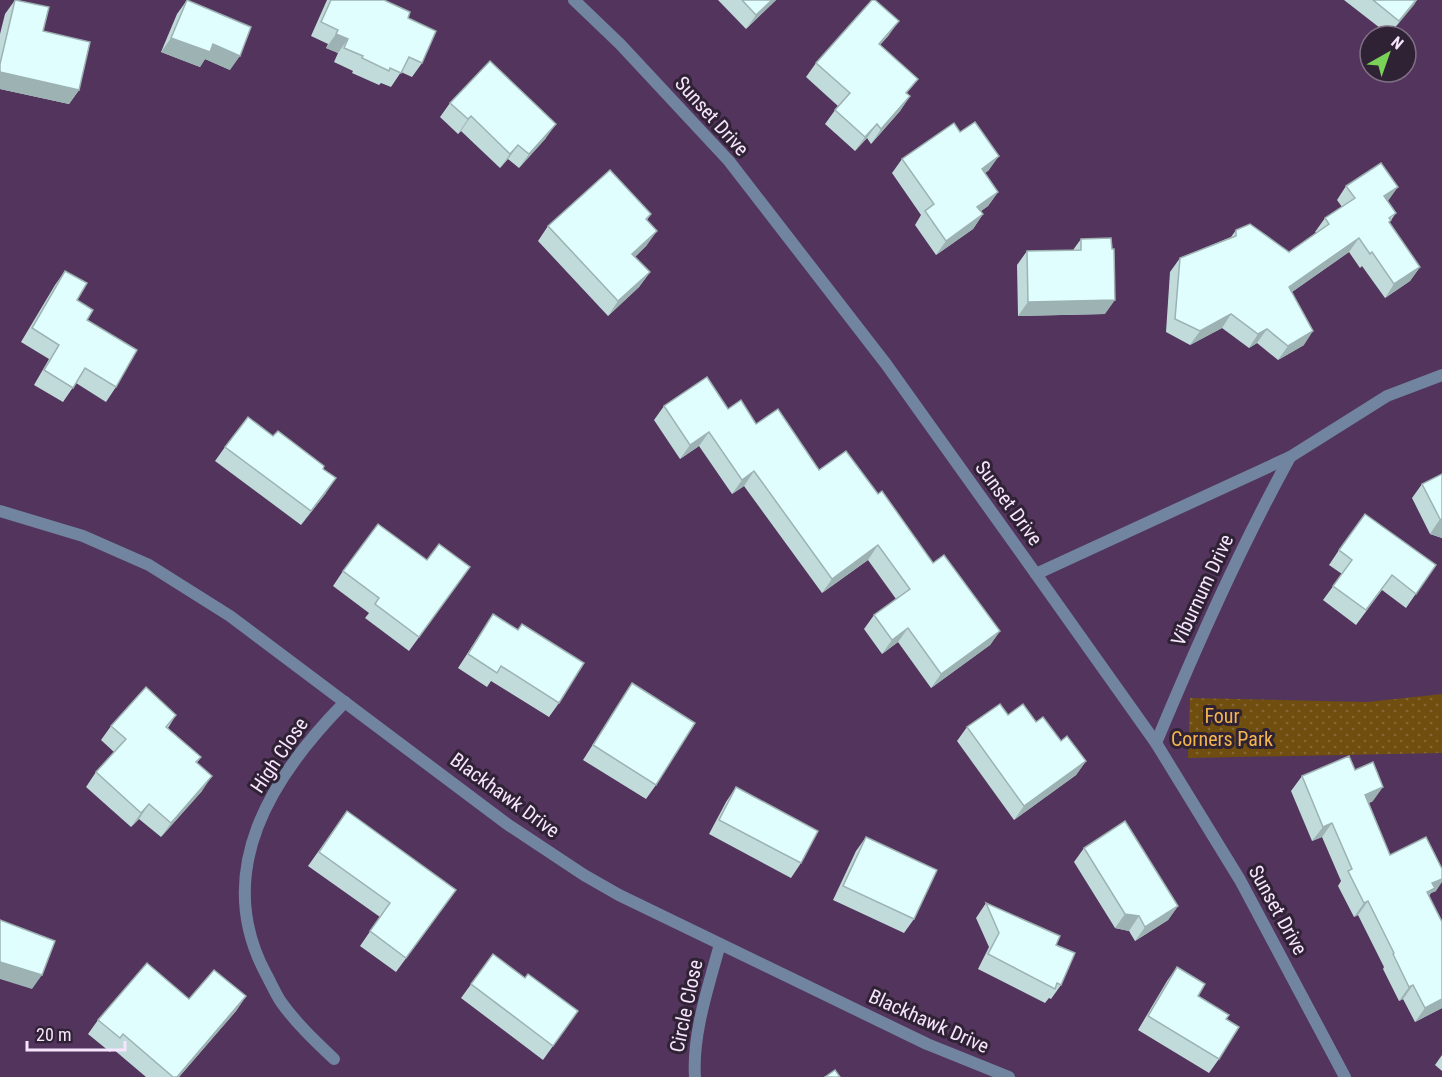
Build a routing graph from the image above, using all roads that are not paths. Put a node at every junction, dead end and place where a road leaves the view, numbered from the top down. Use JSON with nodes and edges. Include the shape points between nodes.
{"nodes":[{"id":1,"x":574,"y":0,"type":"edge"},
{"id":2,"x":1442,"y":375,"type":"edge"},
{"id":3,"x":1290,"y":457,"type":"junction"},
{"id":4,"x":0,"y":511,"type":"edge"},
{"id":5,"x":1036,"y":574,"type":"junction"},
{"id":6,"x":345,"y":702,"type":"junction"},
{"id":7,"x":1156,"y":743,"type":"junction"},
{"id":8,"x":720,"y":944,"type":"junction"},
{"id":9,"x":334,"y":1059,"type":"dead end"},
{"id":10,"x":694,"y":1077,"type":"edge"},
{"id":11,"x":1009,"y":1077,"type":"edge"},
{"id":12,"x":1345,"y":1077,"type":"edge"}],
"edges":[{"from":1,"to":5,"type":"street","name":"Sunset Drive","via":[[729,161],[886,364]]},
{"from":2,"to":3,"type":"street","name":"Viburnum Drive","via":[[1387,396]]},
{"from":3,"to":5,"type":"street","name":"Viburnum Drive"},
{"from":3,"to":7,"type":"street","name":"Viburnum Drive","via":[[1204,628]]},
{"from":4,"to":6,"type":"street","name":"Blackhawk Drive","via":[[83,536],[149,565],[230,616]]},
{"from":5,"to":7,"type":"street","name":"Sunset Drive"},
{"from":6,"to":8,"type":"street","name":"Blackhawk Drive","via":[[507,824],[584,875]]},
{"from":6,"to":9,"type":"street","name":"High Close","via":[[324,723],[276,788],[258,824],[244,887],[244,910],[254,951],[280,1001]]},
{"from":7,"to":12,"type":"street","name":"Sunset Drive","via":[[1240,880]]},
{"from":8,"to":10,"type":"street","name":"Circle Close","via":[[705,1002]]},
{"from":8,"to":11,"type":"street","name":"Blackhawk Drive","via":[[927,1044]]}]}
